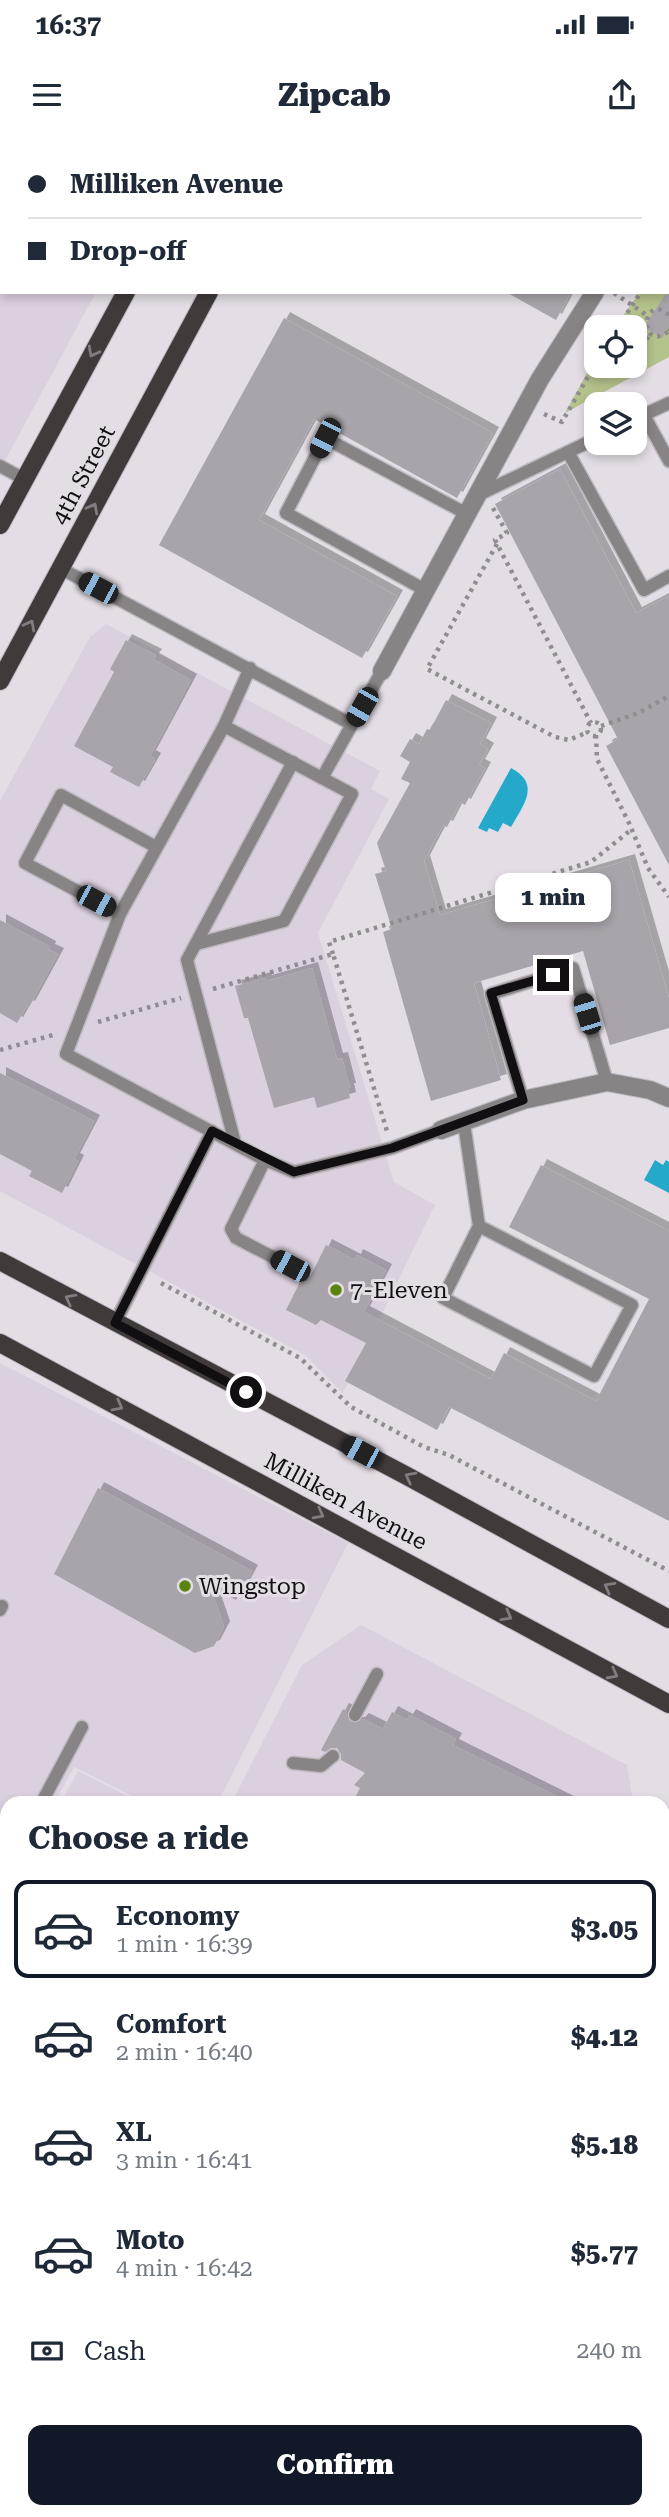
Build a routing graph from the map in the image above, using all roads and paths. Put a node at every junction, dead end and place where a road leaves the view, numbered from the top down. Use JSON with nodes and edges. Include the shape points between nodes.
{"nodes":[{"id":1,"x":124,"y":294,"type":"edge"},
{"id":2,"x":208,"y":294,"type":"edge"},
{"id":3,"x":595,"y":294,"type":"edge"},
{"id":4,"x":616,"y":294,"type":"edge"},
{"id":5,"x":640,"y":294,"type":"edge"},
{"id":6,"x":633,"y":306,"type":"junction"},
{"id":7,"x":668,"y":312,"type":"edge"},
{"id":8,"x":627,"y":315,"type":"edge"},
{"id":9,"x":648,"y":316,"type":"junction"},
{"id":10,"x":669,"y":331,"type":"edge"},
{"id":11,"x":651,"y":334,"type":"junction"},
{"id":12,"x":647,"y":338,"type":"edge"},
{"id":13,"x":587,"y":378,"type":"edge"},
{"id":14,"x":669,"y":403,"type":"edge"},
{"id":15,"x":647,"y":414,"type":"edge"},
{"id":16,"x":538,"y":425,"type":"dead end"},
{"id":17,"x":647,"y":428,"type":"edge"},
{"id":18,"x":584,"y":445,"type":"edge"},
{"id":19,"x":568,"y":453,"type":"junction"},
{"id":20,"x":669,"y":461,"type":"edge"},
{"id":21,"x":0,"y":466,"type":"edge"},
{"id":22,"x":24,"y":479,"type":"junction"},
{"id":23,"x":507,"y":481,"type":"junction"},
{"id":24,"x":478,"y":495,"type":"junction"},
{"id":25,"x":467,"y":514,"type":"junction"},
{"id":26,"x":0,"y":525,"type":"edge"},
{"id":27,"x":497,"y":543,"type":"junction"},
{"id":28,"x":60,"y":568,"type":"junction"},
{"id":29,"x":669,"y":576,"type":"edge"},
{"id":30,"x":425,"y":590,"type":"junction"},
{"id":31,"x":250,"y":668,"type":"junction"},
{"id":32,"x":382,"y":671,"type":"joint"},
{"id":33,"x":0,"y":681,"type":"edge"},
{"id":34,"x":669,"y":696,"type":"edge"},
{"id":35,"x":591,"y":723,"type":"junction"},
{"id":36,"x":351,"y":724,"type":"junction"},
{"id":37,"x":224,"y":726,"type":"junction"},
{"id":38,"x":601,"y":726,"type":"junction"},
{"id":39,"x":588,"y":732,"type":"junction"},
{"id":40,"x":596,"y":735,"type":"junction"},
{"id":41,"x":293,"y":762,"type":"junction"},
{"id":42,"x":322,"y":778,"type":"junction"},
{"id":43,"x":632,"y":829,"type":"junction"},
{"id":44,"x":156,"y":847,"type":"junction"},
{"id":45,"x":669,"y":897,"type":"edge"},
{"id":46,"x":120,"y":914,"type":"junction"},
{"id":47,"x":196,"y":944,"type":"junction"},
{"id":48,"x":332,"y":954,"type":"junction"},
{"id":49,"x":196,"y":994,"type":"junction"},
{"id":50,"x":75,"y":1029,"type":"junction"},
{"id":51,"x":0,"y":1050,"type":"edge"},
{"id":52,"x":607,"y":1082,"type":"junction"},
{"id":53,"x":669,"y":1098,"type":"edge"},
{"id":54,"x":523,"y":1100,"type":"junction"},
{"id":55,"x":464,"y":1123,"type":"junction"},
{"id":56,"x":441,"y":1130,"type":"joint"},
{"id":57,"x":212,"y":1131,"type":"junction"},
{"id":58,"x":234,"y":1143,"type":"junction"},
{"id":59,"x":392,"y":1148,"type":"junction"},
{"id":60,"x":265,"y":1160,"type":"junction"},
{"id":61,"x":479,"y":1226,"type":"junction"},
{"id":62,"x":0,"y":1261,"type":"edge"},
{"id":63,"x":290,"y":1266,"type":"dead end"},
{"id":64,"x":161,"y":1283,"type":"dead end"},
{"id":65,"x":115,"y":1323,"type":"junction"},
{"id":66,"x":0,"y":1343,"type":"edge"},
{"id":67,"x":669,"y":1570,"type":"edge"},
{"id":68,"x":669,"y":1619,"type":"edge"},
{"id":69,"x":377,"y":1674,"type":"dead end"},
{"id":70,"x":669,"y":1704,"type":"edge"},
{"id":71,"x":355,"y":1715,"type":"dead end"},
{"id":72,"x":82,"y":1727,"type":"dead end"},
{"id":73,"x":333,"y":1756,"type":"dead end"},
{"id":74,"x":293,"y":1763,"type":"dead end"},
{"id":75,"x":45,"y":1796,"type":"edge"}],
"edges":[{"from":1,"to":22,"type":"main road","one_way":true},
{"from":28,"to":2,"type":"main road","name":"4th Street","one_way":true},
{"from":3,"to":24,"type":"street","via":[[540,379]]},
{"from":4,"to":6,"type":"path"},
{"from":5,"to":6,"type":"path"},
{"from":6,"to":8,"type":"path"},
{"from":6,"to":9,"type":"path"},
{"from":7,"to":9,"type":"path","via":[[658,310]]},
{"from":9,"to":11,"type":"path"},
{"from":10,"to":11,"type":"path"},
{"from":11,"to":12,"type":"path"},
{"from":13,"to":16,"type":"path","via":[[562,422],[544,414]]},
{"from":14,"to":15,"type":"lane"},
{"from":17,"to":20,"type":"lane"},
{"from":18,"to":19,"type":"lane"},
{"from":19,"to":23,"type":"lane"},
{"from":19,"to":29,"type":"lane","via":[[644,590]]},
{"from":21,"to":22,"type":"lane"},
{"from":22,"to":26,"type":"main road"},
{"from":23,"to":24,"type":"lane"},
{"from":23,"to":27,"type":"path","via":[[492,507],[507,533],[495,540]]},
{"from":24,"to":25,"type":"street"},
{"from":25,"to":30,"type":"street"},
{"from":25,"to":30,"type":"lane","via":[[325,438],[286,513]]},
{"from":27,"to":35,"type":"path"},
{"from":27,"to":39,"type":"path","via":[[428,669],[555,737],[569,740]]},
{"from":28,"to":31,"type":"lane"},
{"from":33,"to":28,"type":"main road","name":"4th Street","one_way":true},
{"from":30,"to":32,"type":"street"},
{"from":31,"to":36,"type":"lane"},
{"from":31,"to":37,"type":"lane"},
{"from":32,"to":36,"type":"lane"},
{"from":34,"to":38,"type":"path"},
{"from":35,"to":38,"type":"path"},
{"from":35,"to":39,"type":"path"},
{"from":36,"to":42,"type":"lane"},
{"from":37,"to":41,"type":"lane"},
{"from":37,"to":44,"type":"lane"},
{"from":38,"to":40,"type":"path"},
{"from":39,"to":40,"type":"path"},
{"from":40,"to":43,"type":"path","via":[[597,759]]},
{"from":41,"to":42,"type":"lane"},
{"from":41,"to":47,"type":"lane"},
{"from":42,"to":47,"type":"lane","via":[[352,794],[284,921]]},
{"from":43,"to":45,"type":"path","via":[[648,868]]},
{"from":43,"to":48,"type":"path","via":[[591,862],[329,942]]},
{"from":44,"to":46,"type":"lane"},
{"from":44,"to":46,"type":"lane","via":[[61,795],[25,863]]},
{"from":46,"to":50,"type":"lane"},
{"from":47,"to":49,"type":"lane","via":[[187,960]]},
{"from":48,"to":49,"type":"path"},
{"from":48,"to":59,"type":"path"},
{"from":49,"to":50,"type":"path"},
{"from":49,"to":58,"type":"lane"},
{"from":50,"to":51,"type":"path"},
{"from":50,"to":57,"type":"lane","via":[[66,1054]]},
{"from":52,"to":53,"type":"street"},
{"from":52,"to":54,"type":"street"},
{"from":52,"to":54,"type":"lane","via":[[573,968],[491,993]]},
{"from":54,"to":55,"type":"street"},
{"from":55,"to":56,"type":"street"},
{"from":55,"to":61,"type":"lane"},
{"from":56,"to":59,"type":"lane"},
{"from":57,"to":58,"type":"lane"},
{"from":57,"to":65,"type":"lane"},
{"from":58,"to":60,"type":"lane"},
{"from":59,"to":60,"type":"lane","via":[[294,1172]]},
{"from":60,"to":63,"type":"lane","via":[[231,1228],[236,1238]]},
{"from":61,"to":61,"type":"lane","via":[[632,1305],[594,1376],[443,1298]]},
{"from":65,"to":62,"type":"main road","one_way":true},
{"from":64,"to":67,"type":"path","via":[[300,1358],[351,1407]]},
{"from":68,"to":65,"type":"main road","one_way":true},
{"from":66,"to":70,"type":"main road","name":"Milliken Avenue","one_way":true},
{"from":69,"to":71,"type":"lane"},
{"from":72,"to":75,"type":"lane"},
{"from":73,"to":74,"type":"lane","via":[[321,1766]]}]}
